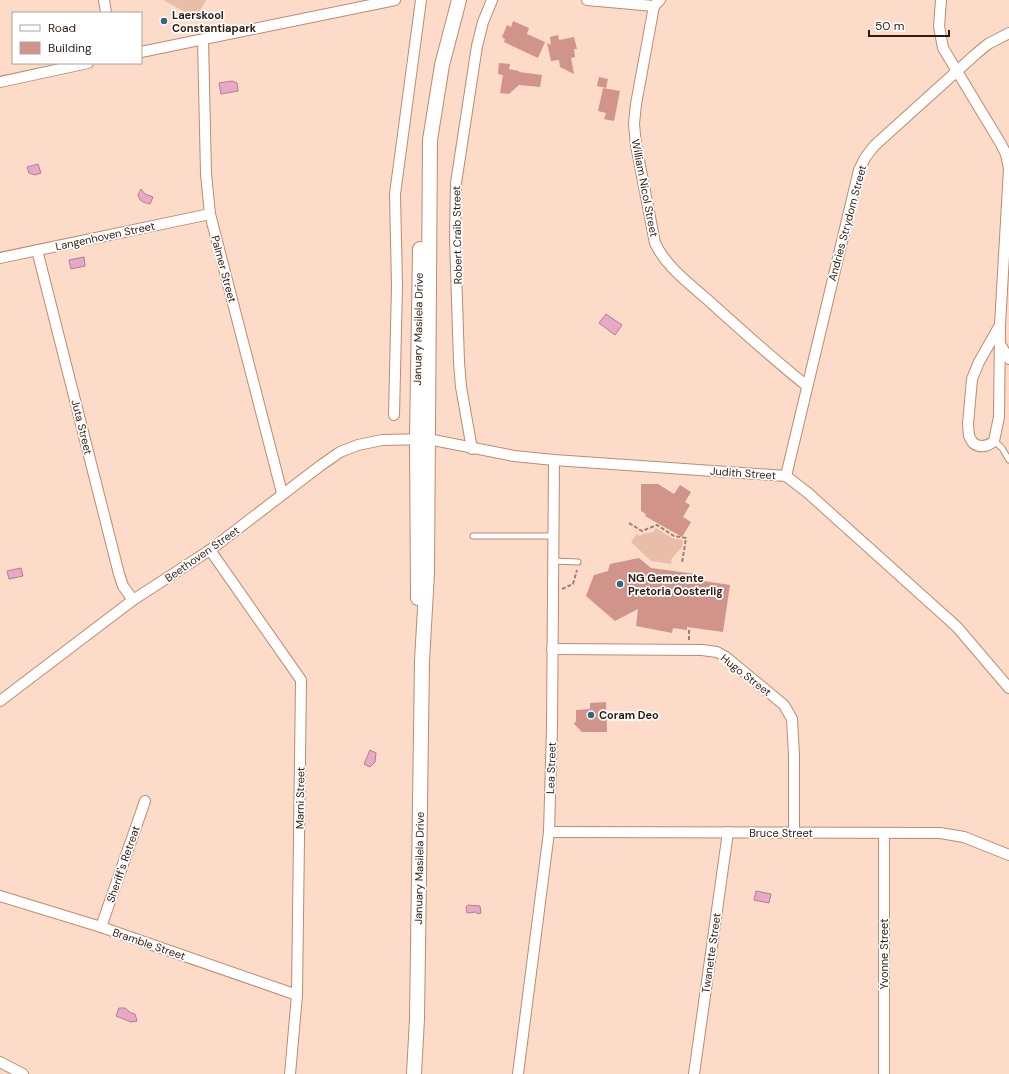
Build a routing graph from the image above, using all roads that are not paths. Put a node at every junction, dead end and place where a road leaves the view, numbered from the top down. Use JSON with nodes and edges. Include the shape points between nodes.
{"nodes":[{"id":1,"x":104,"y":0,"type":"edge"},
{"id":2,"x":394,"y":0,"type":"edge"},
{"id":3,"x":421,"y":0,"type":"edge"},
{"id":4,"x":452,"y":0,"type":"edge"},
{"id":5,"x":459,"y":0,"type":"edge"},
{"id":6,"x":492,"y":0,"type":"edge"},
{"id":7,"x":587,"y":0,"type":"edge"},
{"id":8,"x":942,"y":0,"type":"edge"},
{"id":9,"x":657,"y":3,"type":"edge"},
{"id":10,"x":106,"y":12,"type":"edge"},
{"id":11,"x":1009,"y":33,"type":"edge"},
{"id":12,"x":202,"y":40,"type":"junction"},
{"id":13,"x":142,"y":52,"type":"edge"},
{"id":14,"x":83,"y":64,"type":"edge"},
{"id":15,"x":957,"y":71,"type":"junction"},
{"id":16,"x":0,"y":82,"type":"edge"},
{"id":17,"x":210,"y":214,"type":"junction"},
{"id":18,"x":37,"y":250,"type":"junction"},
{"id":19,"x":0,"y":258,"type":"edge"},
{"id":20,"x":1000,"y":325,"type":"junction"},
{"id":21,"x":1000,"y":344,"type":"junction"},
{"id":22,"x":1009,"y":359,"type":"edge"},
{"id":23,"x":806,"y":386,"type":"junction"},
{"id":24,"x":394,"y":415,"type":"dead end"},
{"id":25,"x":422,"y":439,"type":"junction"},
{"id":26,"x":994,"y":441,"type":"junction"},
{"id":27,"x":472,"y":448,"type":"junction"},
{"id":28,"x":554,"y":460,"type":"junction"},
{"id":29,"x":1009,"y":460,"type":"edge"},
{"id":30,"x":786,"y":476,"type":"junction"},
{"id":31,"x":282,"y":493,"type":"junction"},
{"id":32,"x":473,"y":536,"type":"dead end"},
{"id":33,"x":553,"y":536,"type":"junction"},
{"id":34,"x":210,"y":550,"type":"junction"},
{"id":35,"x":553,"y":561,"type":"junction"},
{"id":36,"x":578,"y":562,"type":"road end"},
{"id":37,"x":133,"y":600,"type":"junction"},
{"id":38,"x":552,"y":649,"type":"junction"},
{"id":39,"x":1009,"y":688,"type":"edge"},
{"id":40,"x":0,"y":701,"type":"edge"},
{"id":41,"x":145,"y":801,"type":"dead end"},
{"id":42,"x":549,"y":832,"type":"junction"},
{"id":43,"x":728,"y":832,"type":"junction"},
{"id":44,"x":794,"y":832,"type":"junction"},
{"id":45,"x":884,"y":834,"type":"junction"},
{"id":46,"x":1009,"y":855,"type":"edge"},
{"id":47,"x":0,"y":896,"type":"edge"},
{"id":48,"x":101,"y":928,"type":"junction"},
{"id":49,"x":297,"y":995,"type":"junction"},
{"id":50,"x":0,"y":1062,"type":"edge"},
{"id":51,"x":23,"y":1074,"type":"edge"},
{"id":52,"x":290,"y":1074,"type":"edge"},
{"id":53,"x":414,"y":1074,"type":"edge"},
{"id":54,"x":518,"y":1074,"type":"edge"},
{"id":55,"x":694,"y":1074,"type":"edge"},
{"id":56,"x":884,"y":1074,"type":"edge"}],
"edges":[{"from":1,"to":10,"type":"street"},
{"from":2,"to":12,"type":"street"},
{"from":3,"to":24,"type":"street","via":[[396,189]]},
{"from":4,"to":25,"type":"main road","name":"January Masilela Drive","via":[[433,64],[424,121],[419,294]]},
{"from":5,"to":25,"type":"main road","name":"January Masilela Drive","via":[[442,65],[430,140]]},
{"from":6,"to":27,"type":"street","name":"Robert Craib Street","via":[[477,46],[457,170],[455,198],[459,362]]},
{"from":7,"to":9,"type":"street"},
{"from":8,"to":15,"type":"street","via":[[939,26],[941,42]]},
{"from":9,"to":23,"type":"street","name":"William Nicol Street","via":[[636,104],[634,129],[655,243],[664,259],[676,271]]},
{"from":11,"to":15,"type":"street","name":"Andries Strydom Street","via":[[988,44]]},
{"from":12,"to":13,"type":"street"},
{"from":12,"to":17,"type":"street","name":"Palmer Street","via":[[206,174]]},
{"from":14,"to":16,"type":"street"},
{"from":15,"to":20,"type":"street","via":[[1001,144],[1008,162]]},
{"from":15,"to":23,"type":"street","name":"Andries Strydom Street","via":[[864,158]]},
{"from":17,"to":18,"type":"street","name":"Langenhoven Street"},
{"from":17,"to":31,"type":"street","name":"Palmer Street"},
{"from":18,"to":19,"type":"street","name":"Langenhoven Street"},
{"from":18,"to":37,"type":"street","name":"Juta Street","via":[[119,574],[123,586]]},
{"from":20,"to":21,"type":"street"},
{"from":20,"to":26,"type":"street","via":[[974,374],[968,418],[968,432],[973,443],[984,447]]},
{"from":21,"to":22,"type":"street"},
{"from":21,"to":26,"type":"street","via":[[998,424]]},
{"from":23,"to":30,"type":"street","name":"Andries Strydom Street"},
{"from":25,"to":27,"type":"street","name":"Judith Street"},
{"from":25,"to":31,"type":"street","name":"Beethoven Street","via":[[373,441],[350,448]]},
{"from":25,"to":53,"type":"main road","name":"January Masilela Drive","via":[[417,573],[422,661]]},
{"from":26,"to":29,"type":"lane"},
{"from":27,"to":28,"type":"street","name":"Judith Street"},
{"from":28,"to":30,"type":"street","name":"Judith Street"},
{"from":28,"to":33,"type":"street","name":"Lea Street"},
{"from":30,"to":39,"type":"street","name":"Judith Street","via":[[957,627]]},
{"from":31,"to":34,"type":"street","name":"Beethoven Street"},
{"from":32,"to":33,"type":"lane"},
{"from":33,"to":35,"type":"street","name":"Lea Street"},
{"from":34,"to":37,"type":"street","name":"Beethoven Street"},
{"from":34,"to":49,"type":"street","name":"Marni Street","via":[[301,680]]},
{"from":35,"to":36,"type":"lane"},
{"from":35,"to":38,"type":"street","name":"Lea Street"},
{"from":37,"to":40,"type":"street","name":"Beethoven Street"},
{"from":38,"to":42,"type":"street","name":"Lea Street"},
{"from":38,"to":44,"type":"street","name":"Hugo Street","via":[[702,650],[717,652],[726,657],[784,705],[792,719]]},
{"from":41,"to":48,"type":"street","name":"Sheriff's Retreat"},
{"from":42,"to":43,"type":"street","name":"Bruce Street"},
{"from":42,"to":54,"type":"street","name":"Lea Street"},
{"from":43,"to":44,"type":"street","name":"Bruce Street"},
{"from":43,"to":55,"type":"street","name":"Twanette Street"},
{"from":44,"to":45,"type":"street","name":"Bruce Street"},
{"from":45,"to":46,"type":"street","name":"Bruce Street","via":[[964,837]]},
{"from":45,"to":56,"type":"street","name":"Yvonne Street"},
{"from":47,"to":48,"type":"street","name":"Bramble Street"},
{"from":48,"to":49,"type":"street","name":"Bramble Street"},
{"from":49,"to":52,"type":"street","name":"Marni Street"},
{"from":50,"to":51,"type":"street"}]}
